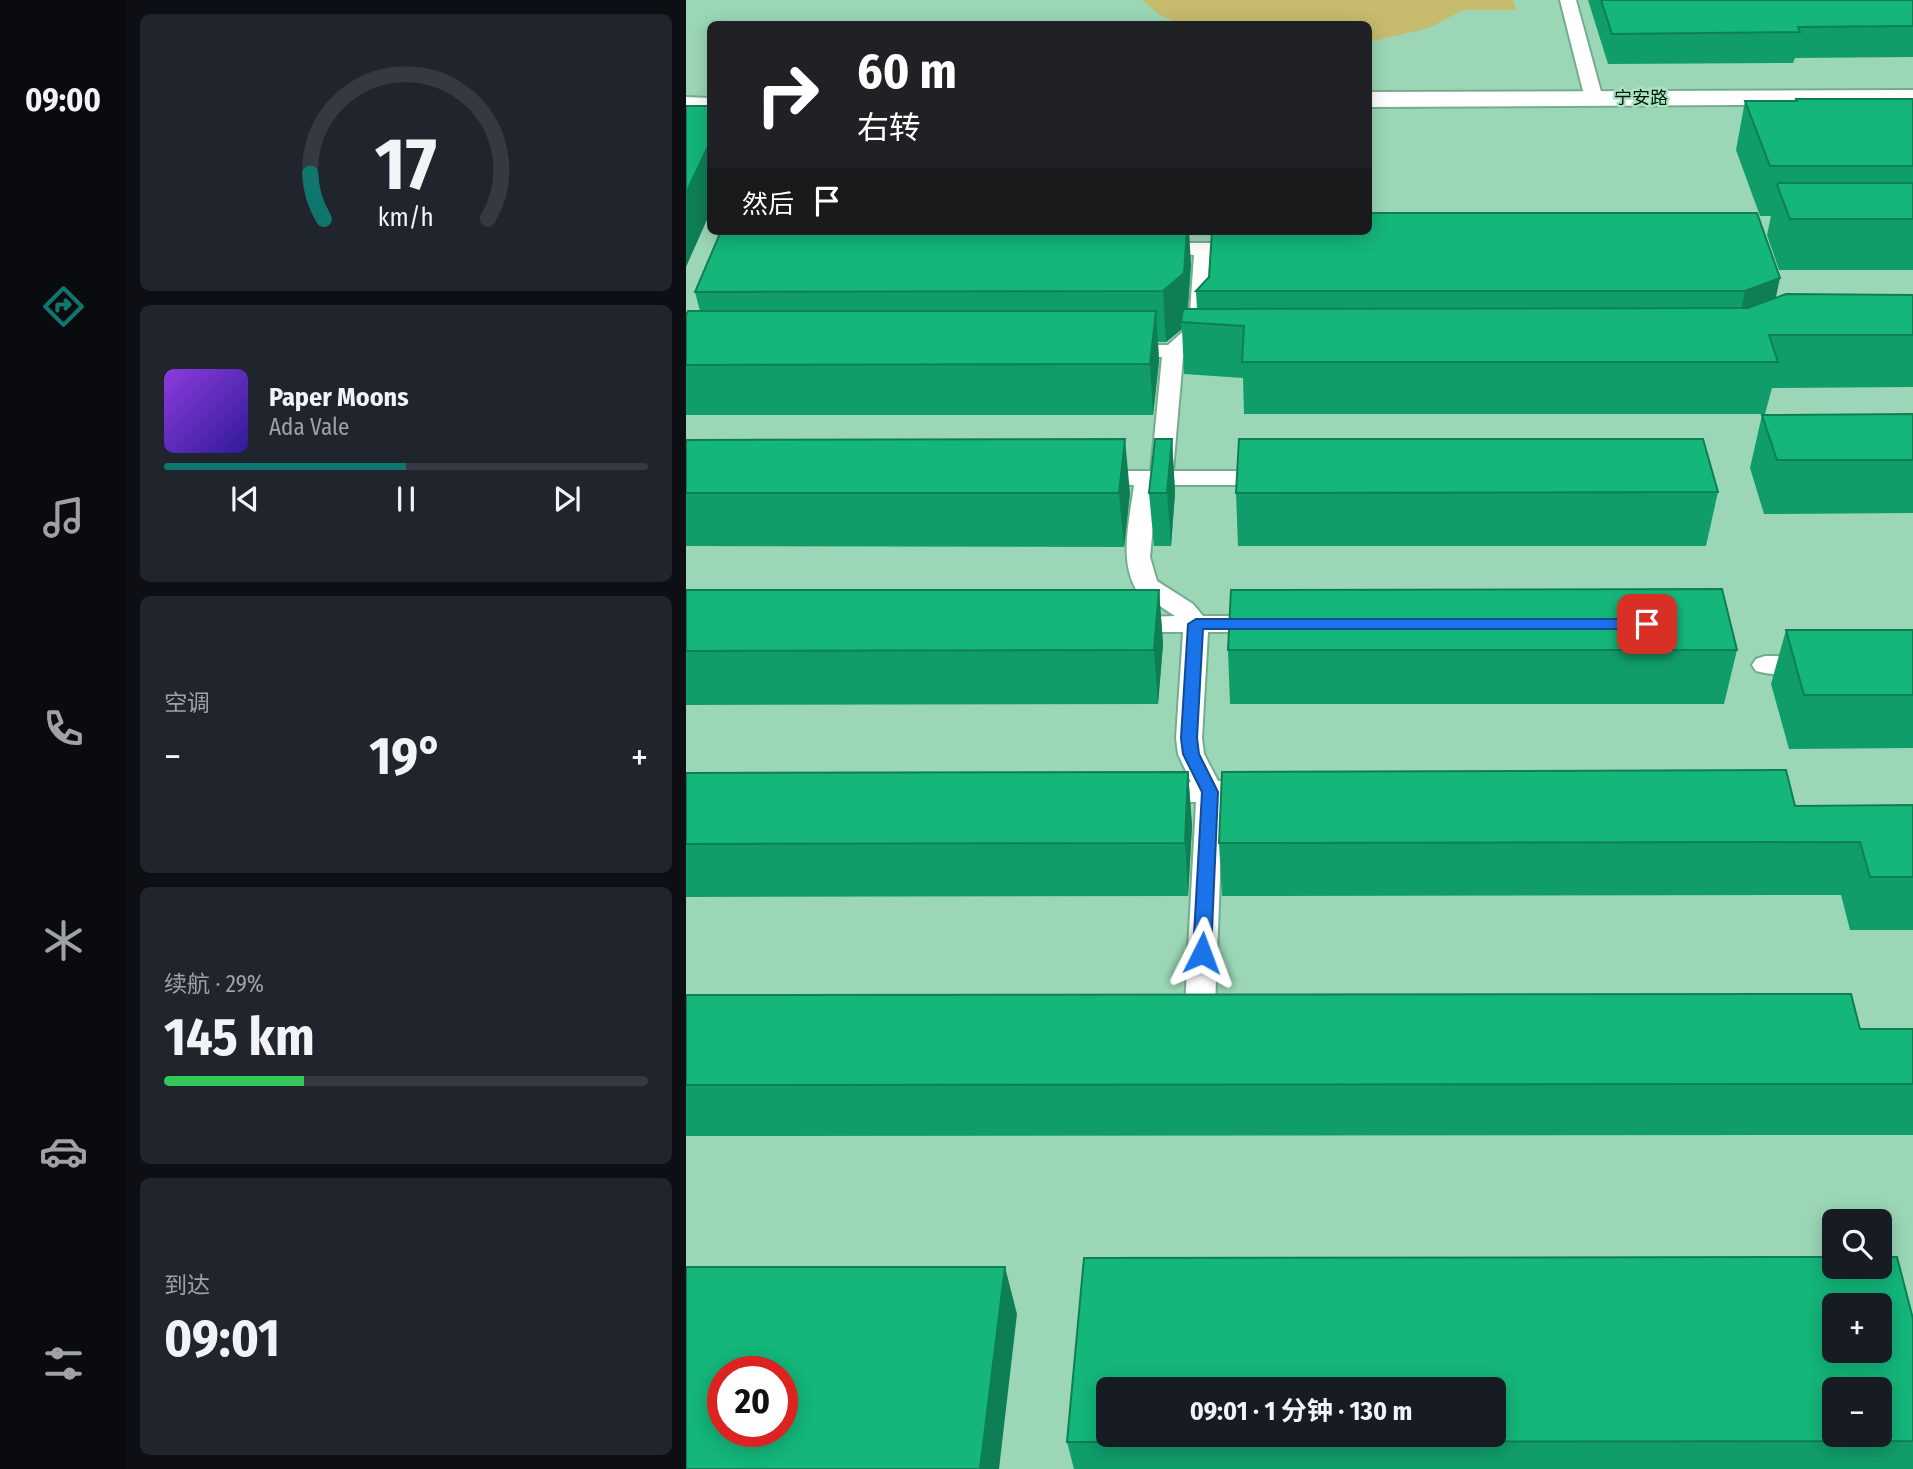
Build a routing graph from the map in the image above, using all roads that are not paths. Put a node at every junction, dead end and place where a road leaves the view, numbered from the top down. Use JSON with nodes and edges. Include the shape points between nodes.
{"nodes":[{"id":1,"x":1568,"y":0,"type":"edge"},
{"id":2,"x":1913,"y":97,"type":"edge"},
{"id":3,"x":1594,"y":99,"type":"junction"},
{"id":4,"x":1372,"y":100,"type":"edge"},
{"id":5,"x":707,"y":104,"type":"edge"},
{"id":6,"x":686,"y":105,"type":"edge"},
{"id":7,"x":1255,"y":243,"type":"edge"},
{"id":8,"x":1136,"y":249,"type":"edge"},
{"id":9,"x":1204,"y":249,"type":"junction"},
{"id":10,"x":1103,"y":351,"type":"edge"},
{"id":11,"x":1173,"y":351,"type":"junction"},
{"id":12,"x":1242,"y":351,"type":"edge"},
{"id":13,"x":1076,"y":478,"type":"edge"},
{"id":14,"x":1154,"y":478,"type":"junction"},
{"id":15,"x":1299,"y":478,"type":"edge"},
{"id":16,"x":1196,"y":624,"type":"junction"},
{"id":17,"x":1291,"y":624,"type":"edge"},
{"id":18,"x":1099,"y":625,"type":"edge"},
{"id":19,"x":1765,"y":665,"type":"dead end"},
{"id":20,"x":1832,"y":665,"type":"edge"},
{"id":21,"x":1278,"y":791,"type":"edge"},
{"id":22,"x":1127,"y":792,"type":"edge"},
{"id":23,"x":1210,"y":792,"type":"junction"},
{"id":24,"x":1200,"y":1006,"type":"edge"}],
"edges":[{"from":1,"to":3,"type":"lane"},
{"from":2,"to":3,"type":"street","name":"宁安路"},
{"from":3,"to":4,"type":"street","name":"宁安路"},
{"from":5,"to":6,"type":"street"},
{"from":7,"to":9,"type":"lane"},
{"from":8,"to":9,"type":"lane"},
{"from":9,"to":11,"type":"lane","via":[[1199,328]]},
{"from":10,"to":11,"type":"lane"},
{"from":11,"to":12,"type":"lane"},
{"from":11,"to":14,"type":"lane"},
{"from":13,"to":14,"type":"lane"},
{"from":14,"to":15,"type":"lane"},
{"from":14,"to":16,"type":"lane","via":[[1138,557],[1146,585],[1184,610]]},
{"from":16,"to":17,"type":"lane"},
{"from":16,"to":18,"type":"lane"},
{"from":16,"to":23,"type":"lane","via":[[1189,738],[1191,754]]},
{"from":19,"to":20,"type":"lane"},
{"from":21,"to":23,"type":"lane"},
{"from":22,"to":23,"type":"lane"},
{"from":23,"to":24,"type":"lane"}]}
